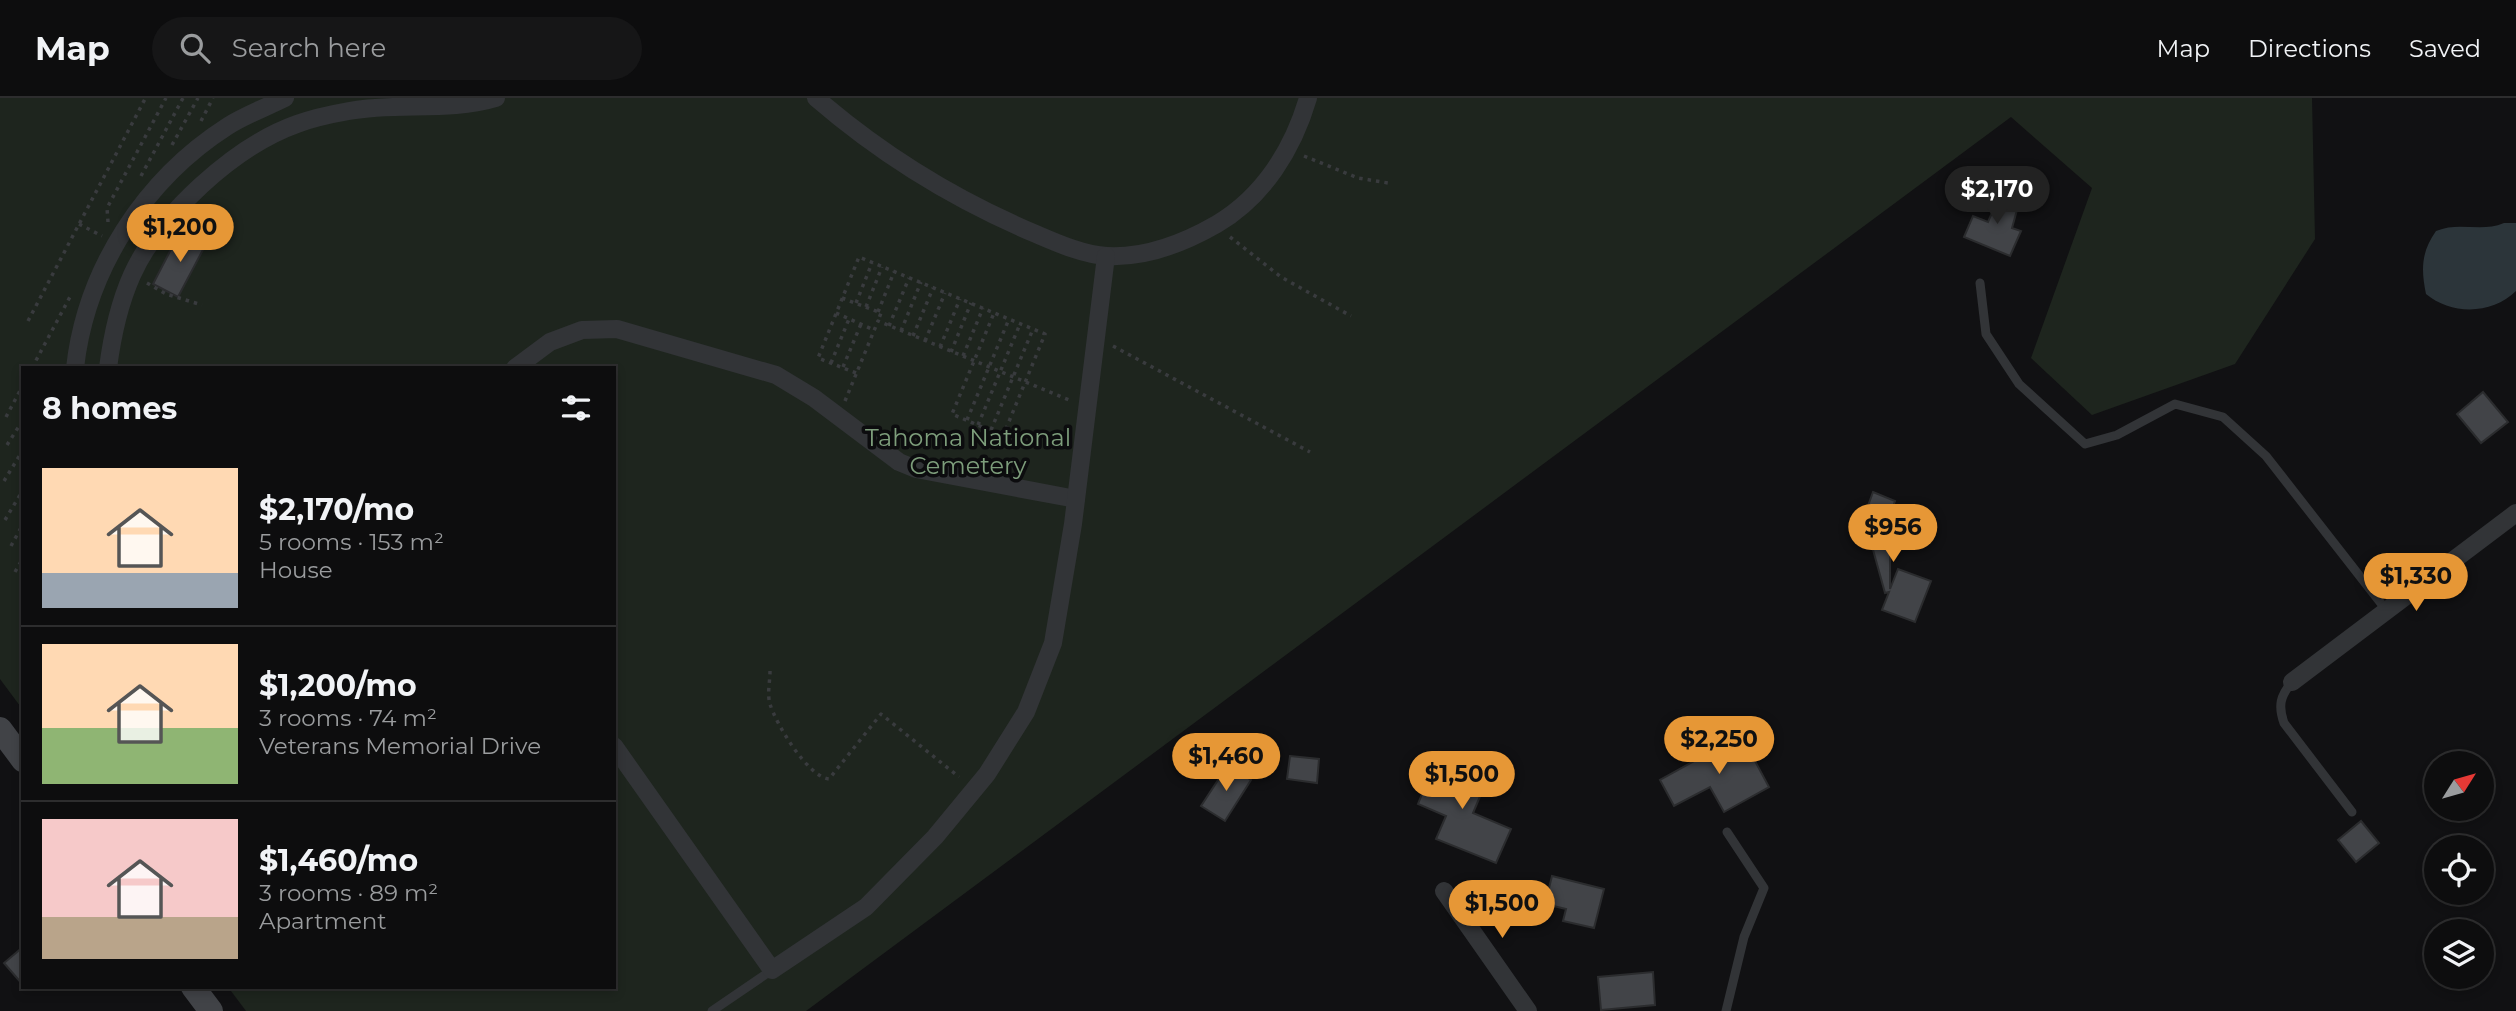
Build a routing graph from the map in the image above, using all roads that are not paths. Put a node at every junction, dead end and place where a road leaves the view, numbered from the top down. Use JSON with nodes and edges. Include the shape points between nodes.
{"nodes":[{"id":1,"x":285,"y":98,"type":"edge"},
{"id":2,"x":496,"y":98,"type":"edge"},
{"id":3,"x":816,"y":98,"type":"edge"},
{"id":4,"x":1308,"y":98,"type":"edge"},
{"id":5,"x":1106,"y":256,"type":"junction"},
{"id":6,"x":1980,"y":282,"type":"dead end"},
{"id":7,"x":75,"y":366,"type":"edge"},
{"id":8,"x":108,"y":366,"type":"edge"},
{"id":9,"x":518,"y":366,"type":"edge"},
{"id":10,"x":1076,"y":499,"type":"junction"},
{"id":11,"x":2516,"y":513,"type":"edge"},
{"id":12,"x":2387,"y":611,"type":"junction"},
{"id":13,"x":2292,"y":682,"type":"joint"},
{"id":14,"x":0,"y":729,"type":"edge"},
{"id":15,"x":616,"y":749,"type":"edge"},
{"id":16,"x":21,"y":757,"type":"edge"},
{"id":17,"x":2352,"y":812,"type":"dead end"},
{"id":18,"x":1727,"y":832,"type":"dead end"},
{"id":19,"x":1444,"y":891,"type":"dead end"},
{"id":20,"x":772,"y":970,"type":"junction"},
{"id":21,"x":194,"y":989,"type":"edge"},
{"id":22,"x":211,"y":1011,"type":"edge"},
{"id":23,"x":712,"y":1011,"type":"edge"},
{"id":24,"x":1528,"y":1011,"type":"edge"},
{"id":25,"x":1726,"y":1011,"type":"edge"}],
"edges":[{"from":1,"to":7,"type":"street","via":[[228,126],[177,166],[137,208],[105,263],[78,337]]},
{"from":2,"to":8,"type":"street","via":[[350,111],[297,124],[254,145],[179,208],[147,249],[127,288],[111,338]]},
{"from":3,"to":5,"type":"street","via":[[885,154],[985,213],[1054,242]]},
{"from":4,"to":5,"type":"street","via":[[1299,128],[1275,171],[1234,214],[1193,238],[1155,251]]},
{"from":5,"to":10,"type":"street"},
{"from":6,"to":12,"type":"lane","via":[[1986,334],[2019,384],[2085,444],[2117,435],[2175,404],[2223,417],[2266,456]]},
{"from":9,"to":10,"type":"street","via":[[550,342],[582,330],[617,328],[776,375],[899,462],[916,469]]},
{"from":10,"to":20,"type":"street","via":[[1053,643],[1026,712],[975,790],[866,907]]},
{"from":11,"to":12,"type":"street"},
{"from":12,"to":13,"type":"street"},
{"from":13,"to":17,"type":"lane","via":[[2282,695],[2284,723]]},
{"from":14,"to":16,"type":"main road"},
{"from":15,"to":20,"type":"street"},
{"from":18,"to":25,"type":"lane","via":[[1764,888],[1744,937]]},
{"from":19,"to":24,"type":"street"},
{"from":20,"to":23,"type":"lane"},
{"from":21,"to":22,"type":"main road"}]}
